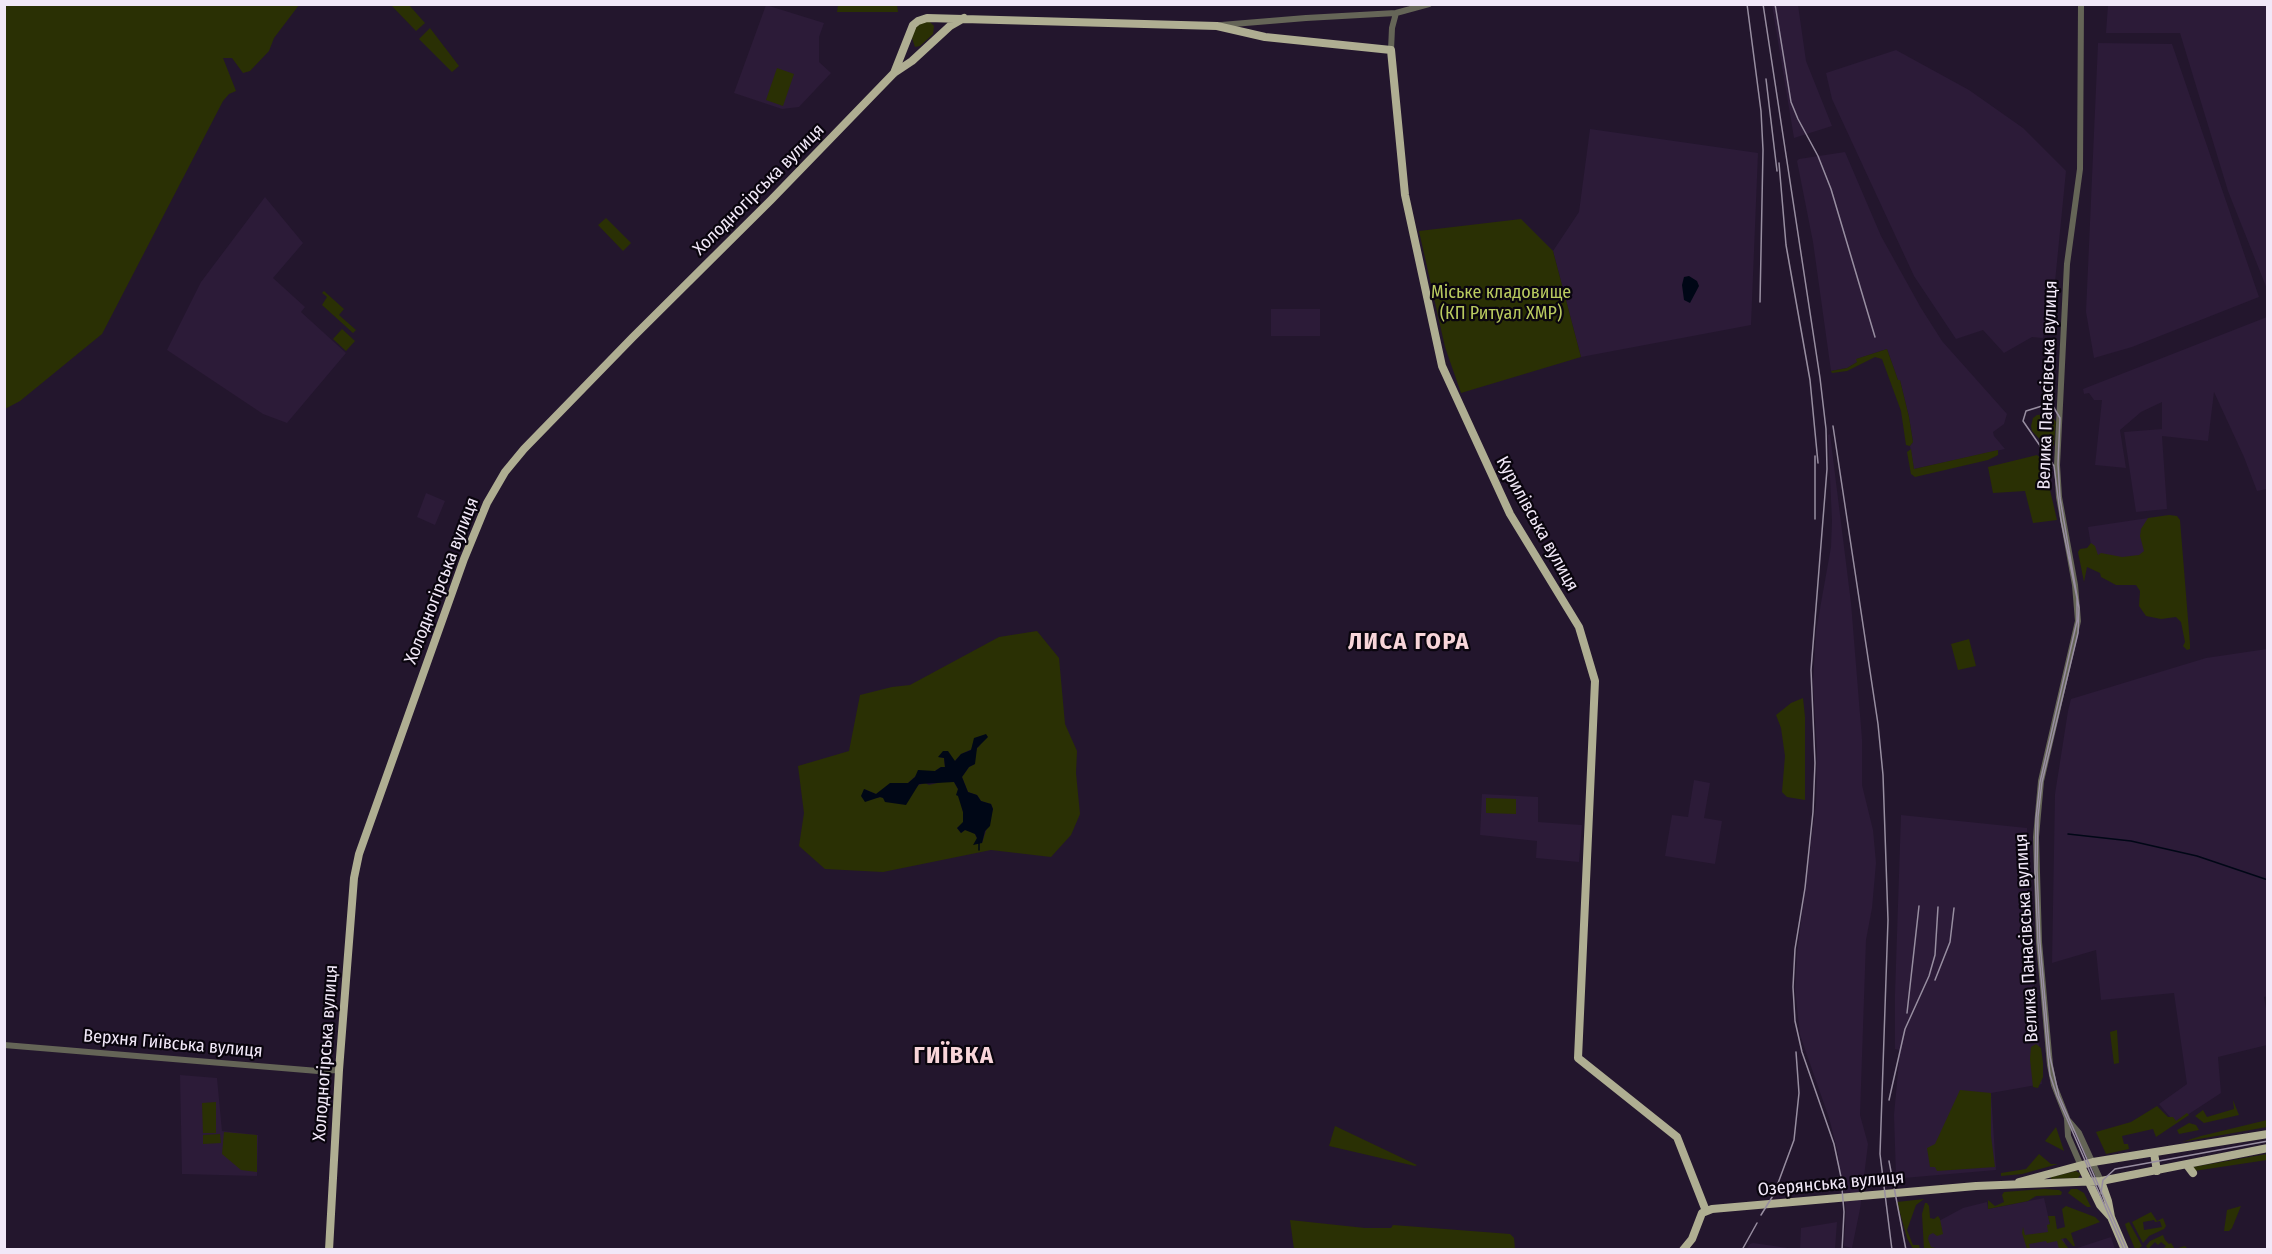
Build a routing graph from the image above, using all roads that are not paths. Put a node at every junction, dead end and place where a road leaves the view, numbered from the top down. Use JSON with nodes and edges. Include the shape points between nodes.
{"nodes":[{"id":1,"x":1429,"y":4,"type":"edge"},
{"id":2,"x":2081,"y":4,"type":"edge"},
{"id":3,"x":1396,"y":13,"type":"junction"},
{"id":4,"x":932,"y":18,"type":"junction"},
{"id":5,"x":965,"y":18,"type":"junction"},
{"id":6,"x":1217,"y":26,"type":"junction"},
{"id":7,"x":936,"y":38,"type":"junction"},
{"id":8,"x":907,"y":45,"type":"junction"},
{"id":9,"x":1390,"y":50,"type":"junction"},
{"id":10,"x":921,"y":53,"type":"junction"},
{"id":11,"x":894,"y":73,"type":"junction"},
{"id":12,"x":4,"y":1046,"type":"edge"},
{"id":13,"x":339,"y":1070,"type":"junction"},
{"id":14,"x":2067,"y":1118,"type":"junction"},
{"id":15,"x":2268,"y":1134,"type":"edge"},
{"id":16,"x":2268,"y":1149,"type":"edge"},
{"id":17,"x":2154,"y":1153,"type":"junction"},
{"id":18,"x":2093,"y":1162,"type":"junction"},
{"id":19,"x":2081,"y":1166,"type":"junction"},
{"id":20,"x":2187,"y":1166,"type":"junction"},
{"id":21,"x":2157,"y":1171,"type":"junction"},
{"id":22,"x":2193,"y":1173,"type":"dead end"},
{"id":23,"x":2101,"y":1181,"type":"junction"},
{"id":24,"x":2088,"y":1182,"type":"junction"},
{"id":25,"x":2005,"y":1185,"type":"junction"},
{"id":26,"x":1706,"y":1210,"type":"junction"},
{"id":27,"x":2110,"y":1217,"type":"junction"},
{"id":28,"x":329,"y":1250,"type":"edge"},
{"id":29,"x":1683,"y":1250,"type":"edge"},
{"id":30,"x":2125,"y":1250,"type":"edge"}],
"edges":[{"from":1,"to":3,"type":"street"},
{"from":2,"to":14,"type":"street","name":"Велика Панасівська вулиця","via":[[2080,169],[2067,264],[2057,465],[2078,621],[2041,781],[2036,835],[2039,942],[2049,1056],[2054,1085]]},
{"from":3,"to":6,"type":"street"},
{"from":3,"to":9,"type":"street","name":"Курилівська вулиця"},
{"from":4,"to":5,"type":"main road"},
{"from":4,"to":7,"type":"main road"},
{"from":4,"to":8,"type":"main road","via":[[913,25]]},
{"from":5,"to":6,"type":"main road"},
{"from":5,"to":7,"type":"main road"},
{"from":6,"to":9,"type":"main road","via":[[1265,37]]},
{"from":7,"to":10,"type":"main road"},
{"from":8,"to":10,"type":"main road"},
{"from":8,"to":11,"type":"main road","name":"Холодногірська вулиця"},
{"from":9,"to":26,"type":"main road","name":"Курилівська вулиця","via":[[1405,195],[1442,366],[1510,514],[1578,627],[1595,681],[1578,1058],[1677,1137]]},
{"from":10,"to":11,"type":"main road","name":"Холодногірська вулиця"},
{"from":11,"to":13,"type":"main road","name":"Холодногірська вулиця","via":[[529,443],[505,472],[487,503],[359,854]]},
{"from":12,"to":13,"type":"street","name":"Верхня Гиївська вулиця"},
{"from":13,"to":28,"type":"main road","name":"Холодногірська вулиця"},
{"from":14,"to":18,"type":"street","name":"Велика Панасівська вулиця"},
{"from":14,"to":19,"type":"street","name":"Велика Панасівська вулиця","via":[[2068,1136]]},
{"from":15,"to":17,"type":"main road","name":"Озерянська вулиця"},
{"from":16,"to":20,"type":"main road","name":"Озерянська вулиця"},
{"from":17,"to":18,"type":"main road","name":"Озерянська вулиця"},
{"from":17,"to":21,"type":"main road"},
{"from":18,"to":19,"type":"main road","name":"Озерянська вулиця"},
{"from":18,"to":23,"type":"street","name":"Велика Панасівська вулиця"},
{"from":19,"to":24,"type":"main road","name":"Велика Панасівська вулиця"},
{"from":19,"to":25,"type":"main road","name":"Озерянська вулиця"},
{"from":20,"to":21,"type":"main road","name":"Озерянська вулиця"},
{"from":20,"to":22,"type":"main road"},
{"from":21,"to":23,"type":"main road","name":"Озерянська вулиця"},
{"from":23,"to":24,"type":"main road","name":"Озерянська вулиця"},
{"from":23,"to":27,"type":"main road","name":"Велика Панасівська вулиця"},
{"from":24,"to":25,"type":"main road","name":"Озерянська вулиця"},
{"from":24,"to":27,"type":"main road","name":"Велика Панасівська вулиця"},
{"from":25,"to":26,"type":"main road","name":"Озерянська вулиця"},
{"from":26,"to":29,"type":"main road"},
{"from":27,"to":30,"type":"main road","name":"Велика Панасівська вулиця"}]}
